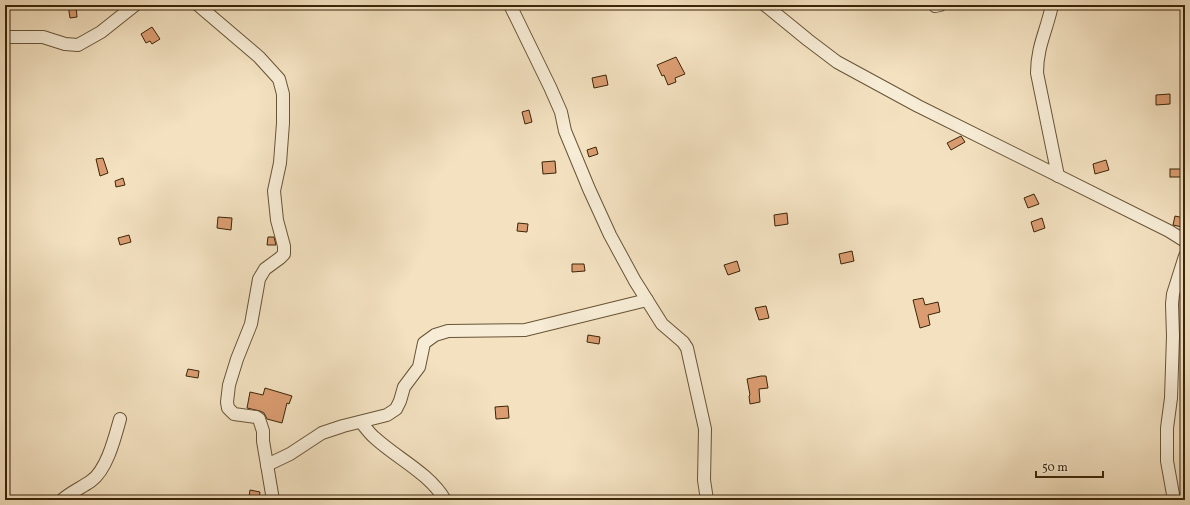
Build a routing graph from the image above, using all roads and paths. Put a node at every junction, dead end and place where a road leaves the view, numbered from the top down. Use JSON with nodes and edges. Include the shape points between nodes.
{"nodes":[{"id":1,"x":135,"y":5,"type":"edge"},
{"id":2,"x":198,"y":5,"type":"edge"},
{"id":3,"x":510,"y":5,"type":"edge"},
{"id":4,"x":765,"y":5,"type":"edge"},
{"id":5,"x":1052,"y":5,"type":"edge"},
{"id":6,"x":5,"y":37,"type":"edge"},
{"id":7,"x":1058,"y":176,"type":"junction"},
{"id":8,"x":1185,"y":241,"type":"edge"},
{"id":9,"x":1185,"y":256,"type":"edge"},
{"id":10,"x":647,"y":300,"type":"junction"},
{"id":11,"x":120,"y":419,"type":"dead end"},
{"id":12,"x":361,"y":422,"type":"junction"},
{"id":13,"x":267,"y":464,"type":"junction"},
{"id":14,"x":62,"y":500,"type":"edge"},
{"id":15,"x":274,"y":500,"type":"edge"},
{"id":16,"x":445,"y":500,"type":"edge"},
{"id":17,"x":707,"y":500,"type":"edge"},
{"id":18,"x":1174,"y":500,"type":"edge"}],
"edges":[{"from":1,"to":6,"type":"street","via":[[101,32],[78,45],[65,44],[43,36]]},
{"from":2,"to":13,"type":"street","via":[[259,57],[279,79],[283,94],[280,163],[274,191],[284,254],[265,269],[259,279],[251,324],[229,385],[227,402],[228,408],[234,414],[259,419]]},
{"from":3,"to":10,"type":"street","via":[[561,112],[565,131],[610,235]]},
{"from":4,"to":7,"type":"street","via":[[837,62]]},
{"from":5,"to":7,"type":"street","via":[[1040,43],[1037,73]]},
{"from":7,"to":8,"type":"street"},
{"from":9,"to":18,"type":"street","via":[[1172,304],[1174,336],[1167,461]]},
{"from":10,"to":12,"type":"street","via":[[525,330],[448,331],[435,335],[424,343],[419,367],[404,387],[396,409],[387,415]]},
{"from":10,"to":17,"type":"street","via":[[662,324],[687,348],[705,429],[704,480]]},
{"from":11,"to":14,"type":"street","via":[[107,459],[97,475]]},
{"from":12,"to":13,"type":"street","via":[[322,433],[290,454]]},
{"from":12,"to":16,"type":"street","via":[[374,438],[428,480]]},
{"from":13,"to":15,"type":"street"}]}
